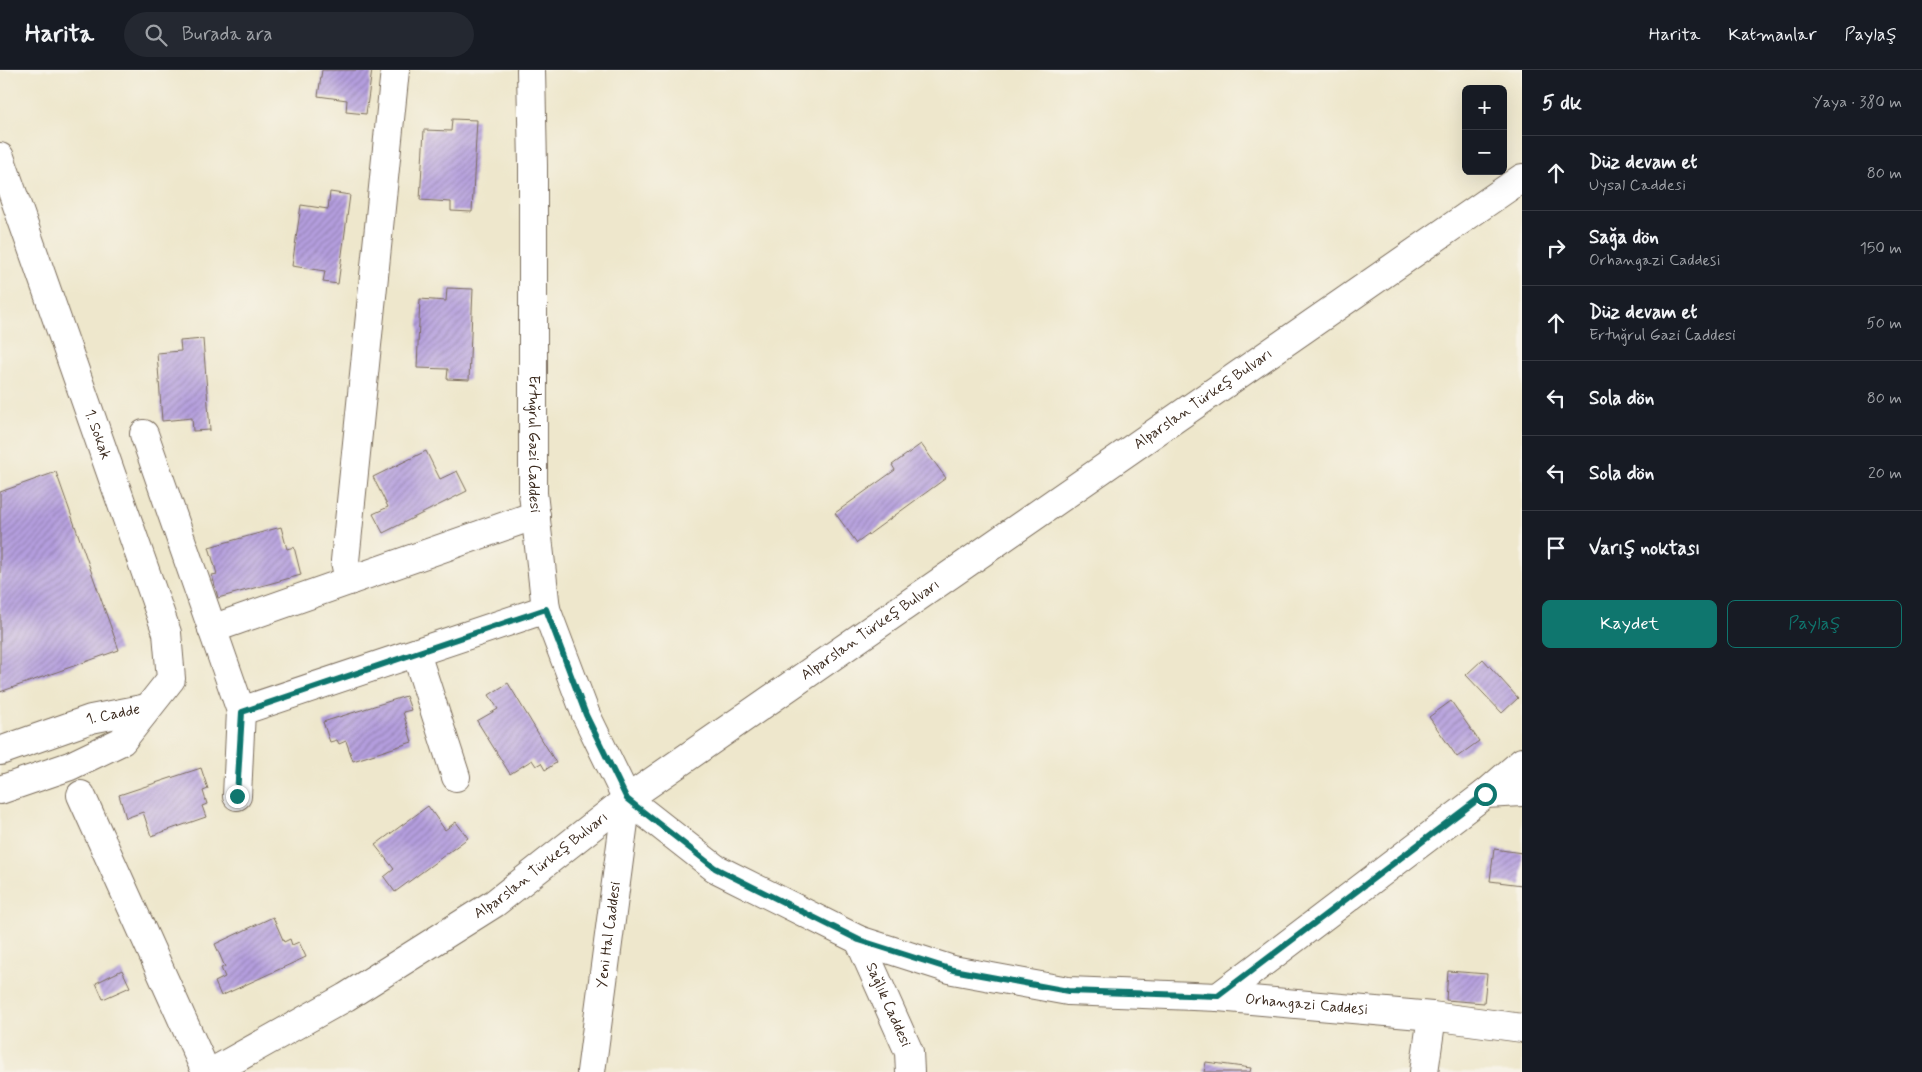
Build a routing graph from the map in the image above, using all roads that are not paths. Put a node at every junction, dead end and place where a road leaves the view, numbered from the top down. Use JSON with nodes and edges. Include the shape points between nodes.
{"nodes":[{"id":1,"x":395,"y":70,"type":"edge"},
{"id":2,"x":531,"y":70,"type":"edge"},
{"id":3,"x":0,"y":156,"type":"edge"},
{"id":4,"x":1522,"y":178,"type":"edge"},
{"id":5,"x":144,"y":434,"type":"dead end"},
{"id":6,"x":536,"y":515,"type":"junction"},
{"id":7,"x":349,"y":581,"type":"junction"},
{"id":8,"x":546,"y":609,"type":"junction"},
{"id":9,"x":212,"y":629,"type":"junction"},
{"id":10,"x":416,"y":653,"type":"junction"},
{"id":11,"x":147,"y":708,"type":"junction"},
{"id":12,"x":242,"y":712,"type":"junction"},
{"id":13,"x":0,"y":751,"type":"edge"},
{"id":14,"x":1522,"y":762,"type":"edge"},
{"id":15,"x":456,"y":777,"type":"dead end"},
{"id":16,"x":0,"y":790,"type":"edge"},
{"id":17,"x":1522,"y":792,"type":"edge"},
{"id":18,"x":1485,"y":794,"type":"junction"},
{"id":19,"x":80,"y":795,"type":"dead end"},
{"id":20,"x":237,"y":796,"type":"dead end"},
{"id":21,"x":627,"y":799,"type":"junction"},
{"id":22,"x":859,"y":940,"type":"junction"},
{"id":23,"x":1218,"y":996,"type":"junction"},
{"id":24,"x":1432,"y":1016,"type":"junction"},
{"id":25,"x":1522,"y":1028,"type":"edge"},
{"id":26,"x":206,"y":1072,"type":"edge"},
{"id":27,"x":212,"y":1072,"type":"edge"},
{"id":28,"x":590,"y":1072,"type":"edge"},
{"id":29,"x":910,"y":1072,"type":"edge"},
{"id":30,"x":1424,"y":1072,"type":"edge"}],
"edges":[{"from":1,"to":7,"type":"street","via":[[345,561]]},
{"from":2,"to":6,"type":"street","name":"Ertuğrul Gazi Caddesi","via":[[533,493]]},
{"from":3,"to":11,"type":"street","name":"1. Sokak","via":[[167,633],[171,679]]},
{"from":4,"to":21,"type":"street","name":"Alparslan Türkeş Bulvarı"},
{"from":5,"to":9,"type":"street"},
{"from":6,"to":7,"type":"street"},
{"from":6,"to":8,"type":"street","name":"Ertuğrul Gazi Caddesi"},
{"from":7,"to":9,"type":"street"},
{"from":8,"to":10,"type":"street"},
{"from":8,"to":21,"type":"street","name":"Ertuğrul Gazi Caddesi","via":[[586,715]]},
{"from":9,"to":12,"type":"street"},
{"from":10,"to":12,"type":"street"},
{"from":10,"to":15,"type":"street"},
{"from":11,"to":13,"type":"street","name":"1. Cadde","via":[[91,719]]},
{"from":11,"to":16,"type":"street","name":"1. Cadde","via":[[122,741],[70,766]]},
{"from":12,"to":20,"type":"street"},
{"from":14,"to":18,"type":"street"},
{"from":17,"to":18,"type":"street"},
{"from":18,"to":23,"type":"street"},
{"from":19,"to":26,"type":"street"},
{"from":21,"to":22,"type":"street","name":"Orhangazi Caddesi","via":[[715,868]]},
{"from":21,"to":27,"type":"street","name":"Alparslan Türkeş Bulvarı","via":[[495,903],[346,998]]},
{"from":21,"to":28,"type":"street","name":"Yeni Hal Caddesi"},
{"from":22,"to":23,"type":"street","name":"Orhangazi Caddesi","via":[[953,970],[1068,991]]},
{"from":22,"to":29,"type":"street","name":"Sağlık Caddesi","via":[[909,1052]]},
{"from":23,"to":24,"type":"street","name":"Orhangazi Caddesi"},
{"from":24,"to":25,"type":"street","name":"Orhangazi Caddesi"},
{"from":24,"to":30,"type":"street"}]}
